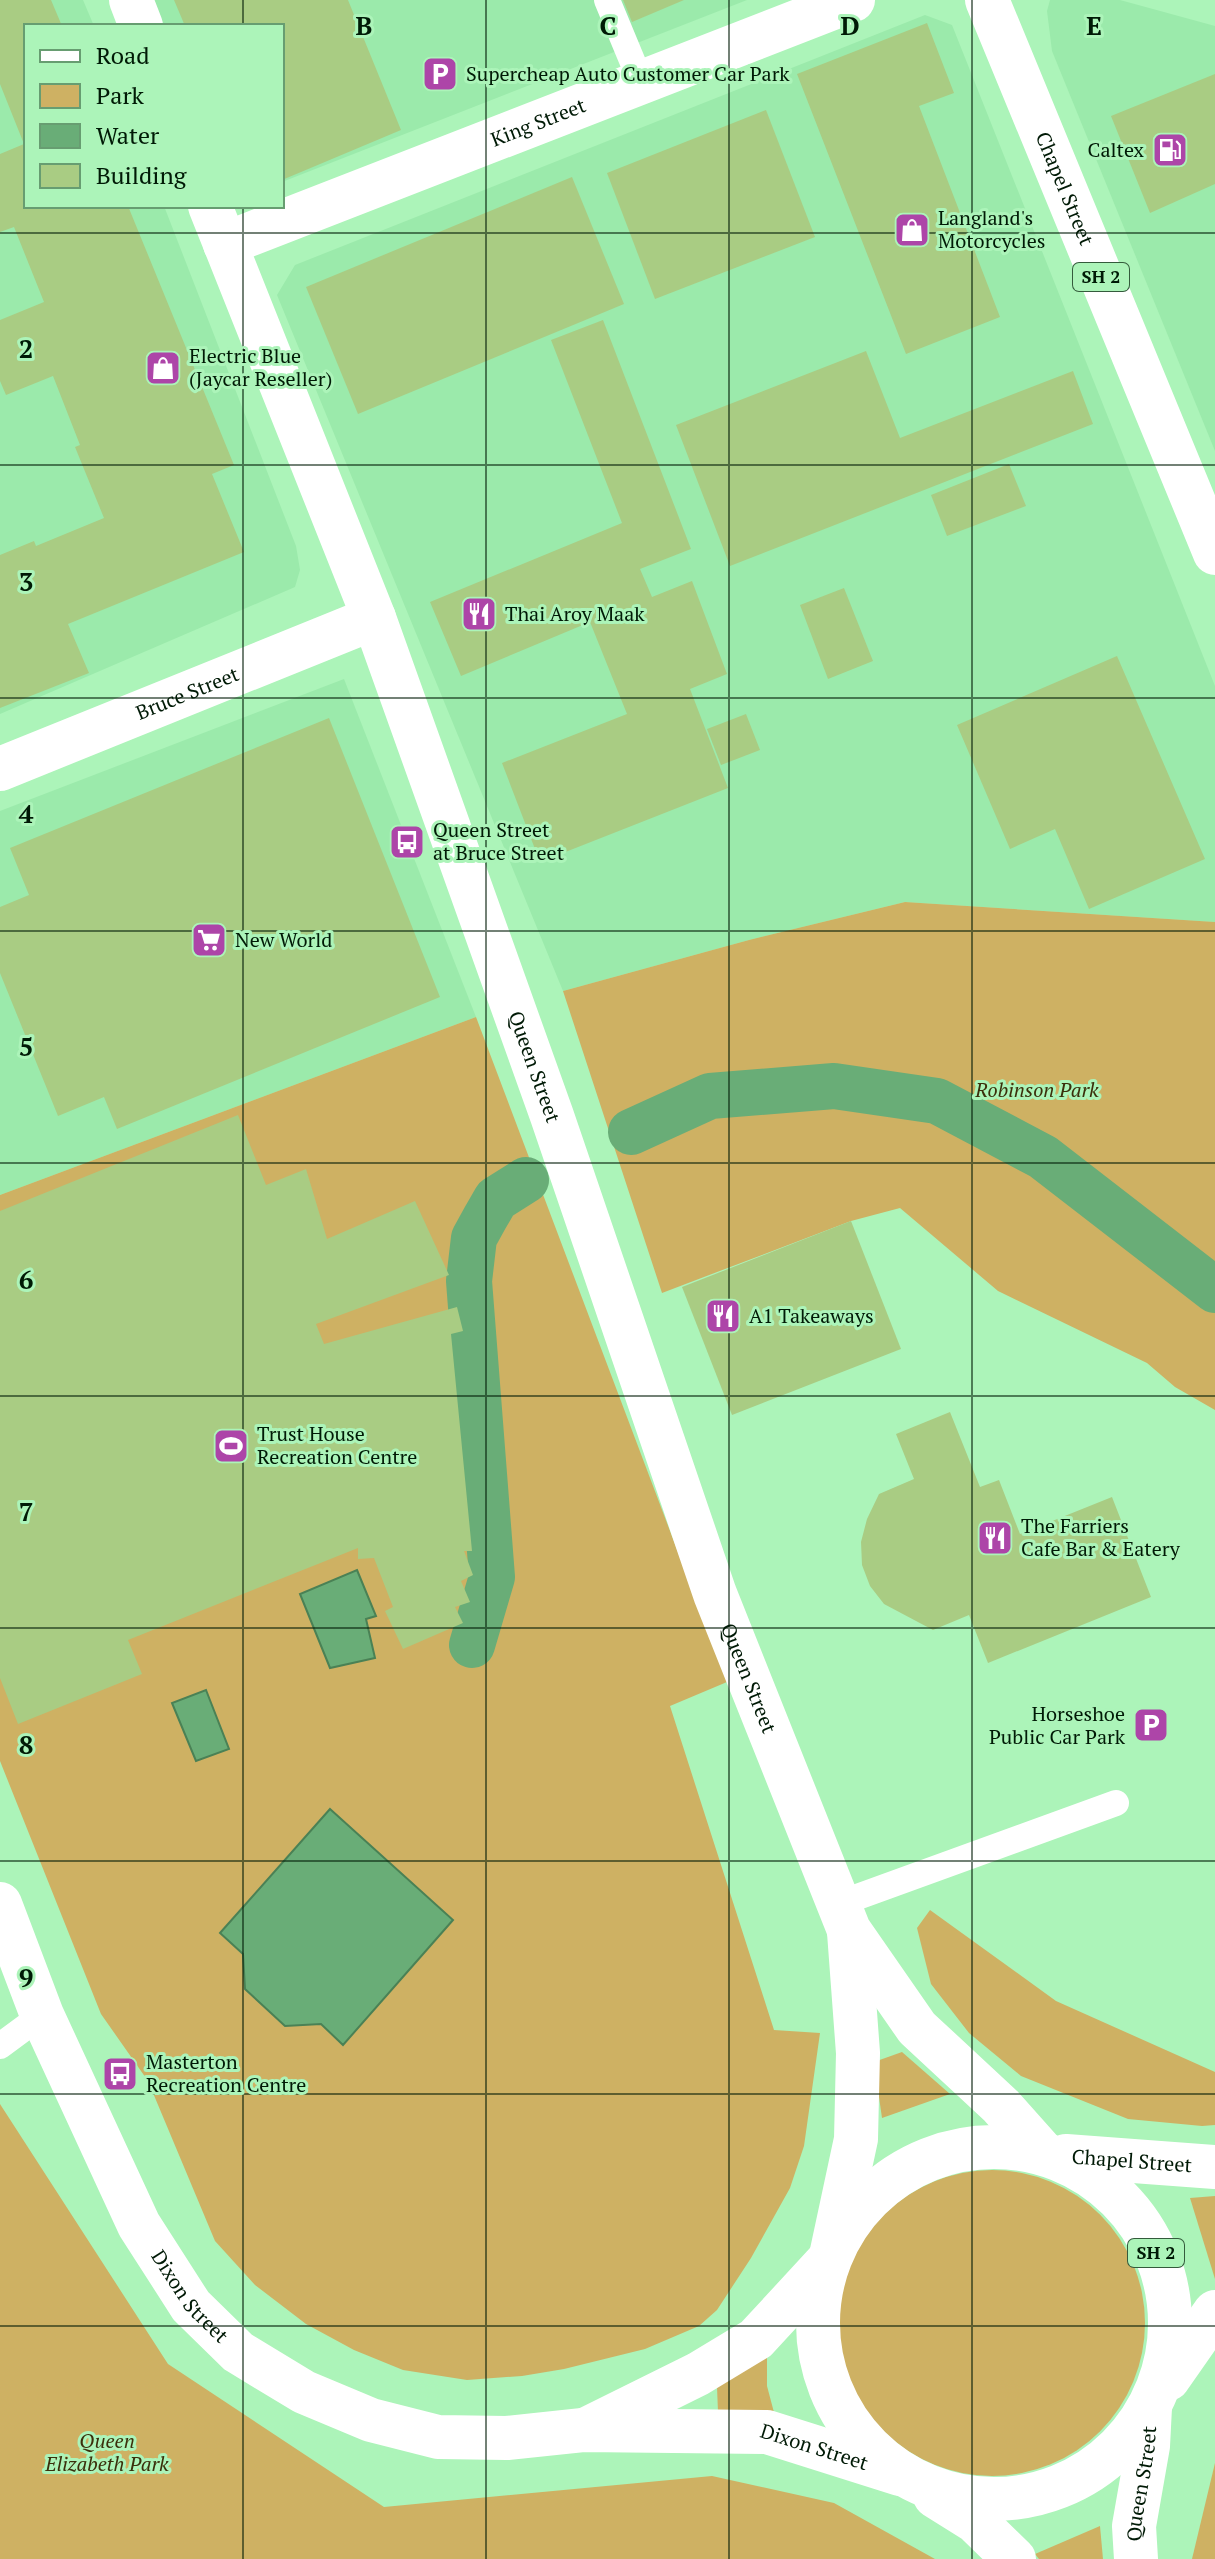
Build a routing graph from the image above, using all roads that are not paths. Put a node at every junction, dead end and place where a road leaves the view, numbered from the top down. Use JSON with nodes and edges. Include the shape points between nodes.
{"nodes":[{"id":1,"x":131,"y":0,"type":"edge"},
{"id":2,"x":607,"y":0,"type":"edge"},
{"id":3,"x":853,"y":0,"type":"edge"},
{"id":4,"x":987,"y":0,"type":"edge"},
{"id":5,"x":140,"y":24,"type":"edge"},
{"id":6,"x":641,"y":82,"type":"junction"},
{"id":7,"x":284,"y":202,"type":"edge"},
{"id":8,"x":267,"y":208,"type":"edge"},
{"id":9,"x":217,"y":225,"type":"edge"},
{"id":10,"x":1215,"y":553,"type":"edge"},
{"id":11,"x":374,"y":618,"type":"junction"},
{"id":12,"x":0,"y":769,"type":"edge"},
{"id":13,"x":1116,"y":1803,"type":"dead end"},
{"id":14,"x":0,"y":1904,"type":"edge"},
{"id":15,"x":843,"y":1917,"type":"junction"},
{"id":16,"x":42,"y":2015,"type":"junction"},
{"id":17,"x":0,"y":2046,"type":"edge"},
{"id":18,"x":1045,"y":2153,"type":"junction"},
{"id":19,"x":1215,"y":2167,"type":"edge"},
{"id":20,"x":830,"y":2256,"type":"junction"},
{"id":21,"x":1215,"y":2312,"type":"edge"},
{"id":22,"x":1152,"y":2404,"type":"junction"},
{"id":23,"x":583,"y":2430,"type":"junction"},
{"id":24,"x":903,"y":2476,"type":"junction"},
{"id":25,"x":1014,"y":2559,"type":"edge"},
{"id":26,"x":1136,"y":2559,"type":"edge"}],
"edges":[{"from":1,"to":5,"type":"main road"},
{"from":2,"to":6,"type":"lane"},
{"from":3,"to":6,"type":"main road","name":"King Street"},
{"from":4,"to":10,"type":"main road","name":"Chapel Street","number":"SH 2"},
{"from":6,"to":7,"type":"main road","name":"King Street"},
{"from":8,"to":9,"type":"main road","name":"King Street"},
{"from":9,"to":11,"type":"main road","name":"Queen Street"},
{"from":11,"to":12,"type":"main road","name":"Bruce Street"},
{"from":11,"to":15,"type":"main road","name":"Queen Street","via":[[715,1594]]},
{"from":13,"to":15,"type":"lane"},
{"from":14,"to":16,"type":"main road","name":"Dixon Street"},
{"from":15,"to":18,"type":"main road","name":"Queen Street","via":[[917,2028]]},
{"from":15,"to":20,"type":"main road","name":"Queen Street","via":[[858,2053],[856,2139]]},
{"from":16,"to":17,"type":"lane"},
{"from":16,"to":23,"type":"main road","name":"Dixon Street","via":[[139,2225],[191,2306],[238,2352],[304,2392],[371,2420],[438,2437],[507,2438]]},
{"from":18,"to":19,"type":"main road","name":"Chapel Street","number":"SH 2"},
{"from":18,"to":20,"type":"main road","number":"SH 2","via":[[992,2146],[943,2154],[897,2175],[859,2208]]},
{"from":18,"to":22,"type":"main road","number":"SH 2","via":[[1082,2169],[1113,2191],[1138,2220],[1156,2253],[1171,2327],[1166,2364]]},
{"from":20,"to":23,"type":"main road","name":"Dixon Street","via":[[756,2339]]},
{"from":20,"to":24,"type":"main road","number":"SH 2","via":[[818,2308],[820,2357],[827,2380],[835,2403],[863,2443]]},
{"from":21,"to":22,"type":"main road","number":"SH 2"},
{"from":22,"to":24,"type":"main road","number":"SH 2","via":[[1116,2452],[1069,2484],[1015,2500],[958,2497]]},
{"from":22,"to":26,"type":"main road","name":"Queen Street","number":"SH 2","via":[[1134,2526]]},
{"from":23,"to":24,"type":"main road","name":"Dixon Street","via":[[767,2432]]},
{"from":24,"to":25,"type":"main road","number":"SH 2","via":[[975,2521]]}]}
